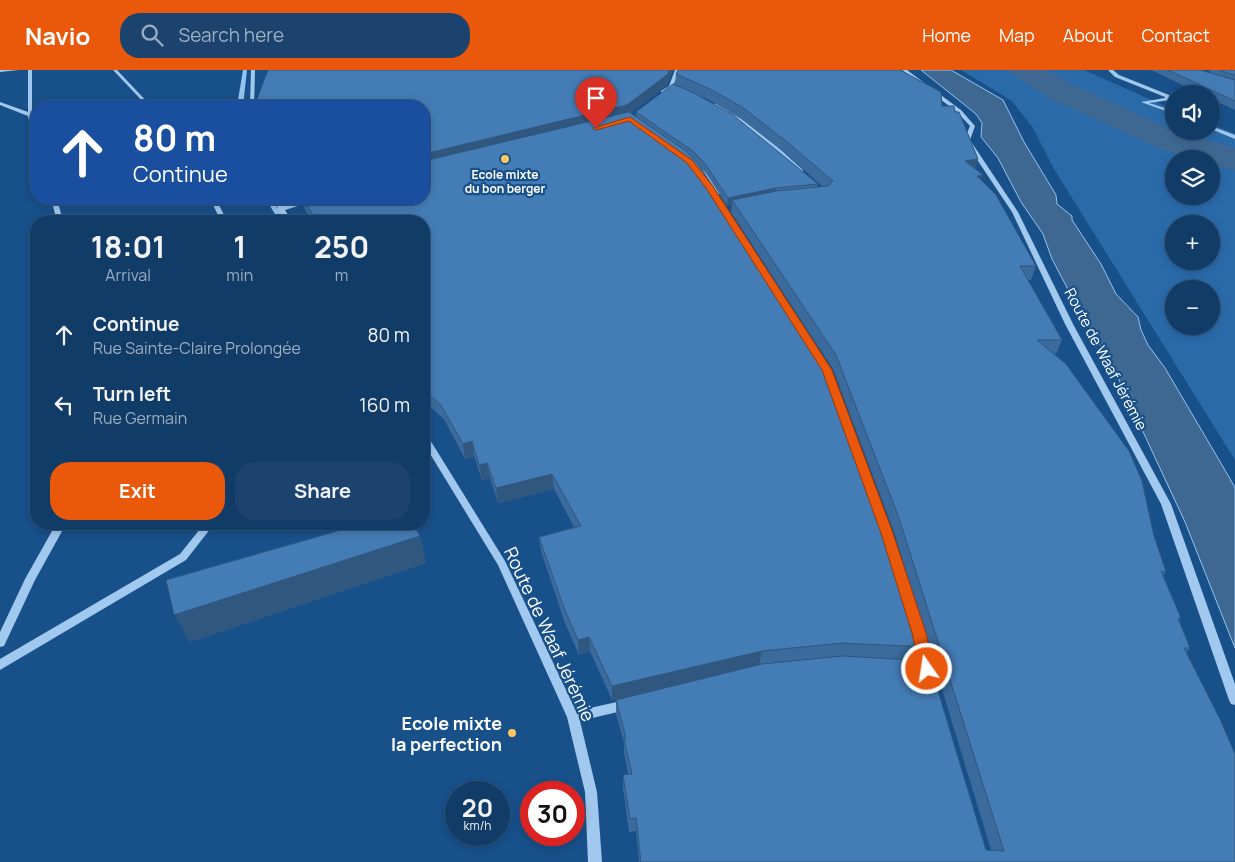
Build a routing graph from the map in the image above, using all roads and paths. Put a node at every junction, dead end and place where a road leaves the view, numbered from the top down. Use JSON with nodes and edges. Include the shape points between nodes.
{"nodes":[{"id":1,"x":17,"y":70,"type":"edge"},
{"id":2,"x":30,"y":70,"type":"edge"},
{"id":3,"x":115,"y":70,"type":"edge"},
{"id":4,"x":253,"y":70,"type":"edge"},
{"id":5,"x":677,"y":70,"type":"edge"},
{"id":6,"x":904,"y":70,"type":"edge"},
{"id":7,"x":1110,"y":70,"type":"edge"},
{"id":8,"x":0,"y":71,"type":"edge"},
{"id":9,"x":1165,"y":95,"type":"edge"},
{"id":10,"x":657,"y":97,"type":"edge"},
{"id":11,"x":1165,"y":99,"type":"edge"},
{"id":12,"x":144,"y":100,"type":"edge"},
{"id":13,"x":252,"y":100,"type":"edge"},
{"id":14,"x":0,"y":102,"type":"edge"},
{"id":15,"x":1165,"y":110,"type":"edge"},
{"id":16,"x":726,"y":113,"type":"edge"},
{"id":17,"x":30,"y":116,"type":"joint"},
{"id":18,"x":1220,"y":131,"type":"edge"},
{"id":19,"x":1235,"y":137,"type":"edge"},
{"id":20,"x":775,"y":150,"type":"edge"},
{"id":21,"x":278,"y":205,"type":"edge"},
{"id":22,"x":295,"y":205,"type":"edge"},
{"id":23,"x":280,"y":209,"type":"junction"},
{"id":24,"x":284,"y":215,"type":"edge"},
{"id":25,"x":430,"y":447,"type":"edge"},
{"id":26,"x":58,"y":530,"type":"edge"},
{"id":27,"x":205,"y":530,"type":"edge"},
{"id":28,"x":919,"y":633,"type":"edge"},
{"id":29,"x":0,"y":643,"type":"edge"},
{"id":30,"x":0,"y":665,"type":"edge"},
{"id":31,"x":925,"y":672,"type":"edge"},
{"id":32,"x":1235,"y":700,"type":"edge"},
{"id":33,"x":638,"y":702,"type":"edge"},
{"id":34,"x":573,"y":718,"type":"junction"},
{"id":35,"x":595,"y":862,"type":"edge"}],
"edges":[{"from":1,"to":8,"type":"street"},
{"from":2,"to":17,"type":"street"},
{"from":3,"to":12,"type":"street"},
{"from":4,"to":13,"type":"street"},
{"from":5,"to":10,"type":"street","via":[[674,88]]},
{"from":6,"to":32,"type":"street","name":"Route de Waaf Jérémie","via":[[959,111],[973,126],[967,140],[1015,212],[1070,324],[1166,504]]},
{"from":7,"to":9,"type":"street","via":[[1117,76]]},
{"from":11,"to":15,"type":"street","via":[[1143,102]]},
{"from":14,"to":17,"type":"street"},
{"from":16,"to":20,"type":"street"},
{"from":18,"to":19,"type":"street"},
{"from":21,"to":23,"type":"street"},
{"from":22,"to":23,"type":"street"},
{"from":23,"to":24,"type":"street"},
{"from":25,"to":34,"type":"street","name":"Route de Waaf Jérémie","via":[[502,564]]},
{"from":26,"to":29,"type":"street"},
{"from":27,"to":30,"type":"street","via":[[177,561]]},
{"from":28,"to":31,"type":"street"},
{"from":33,"to":34,"type":"street"},
{"from":34,"to":35,"type":"street","name":"Route de Waaf Jérémie","via":[[591,792]]}]}
